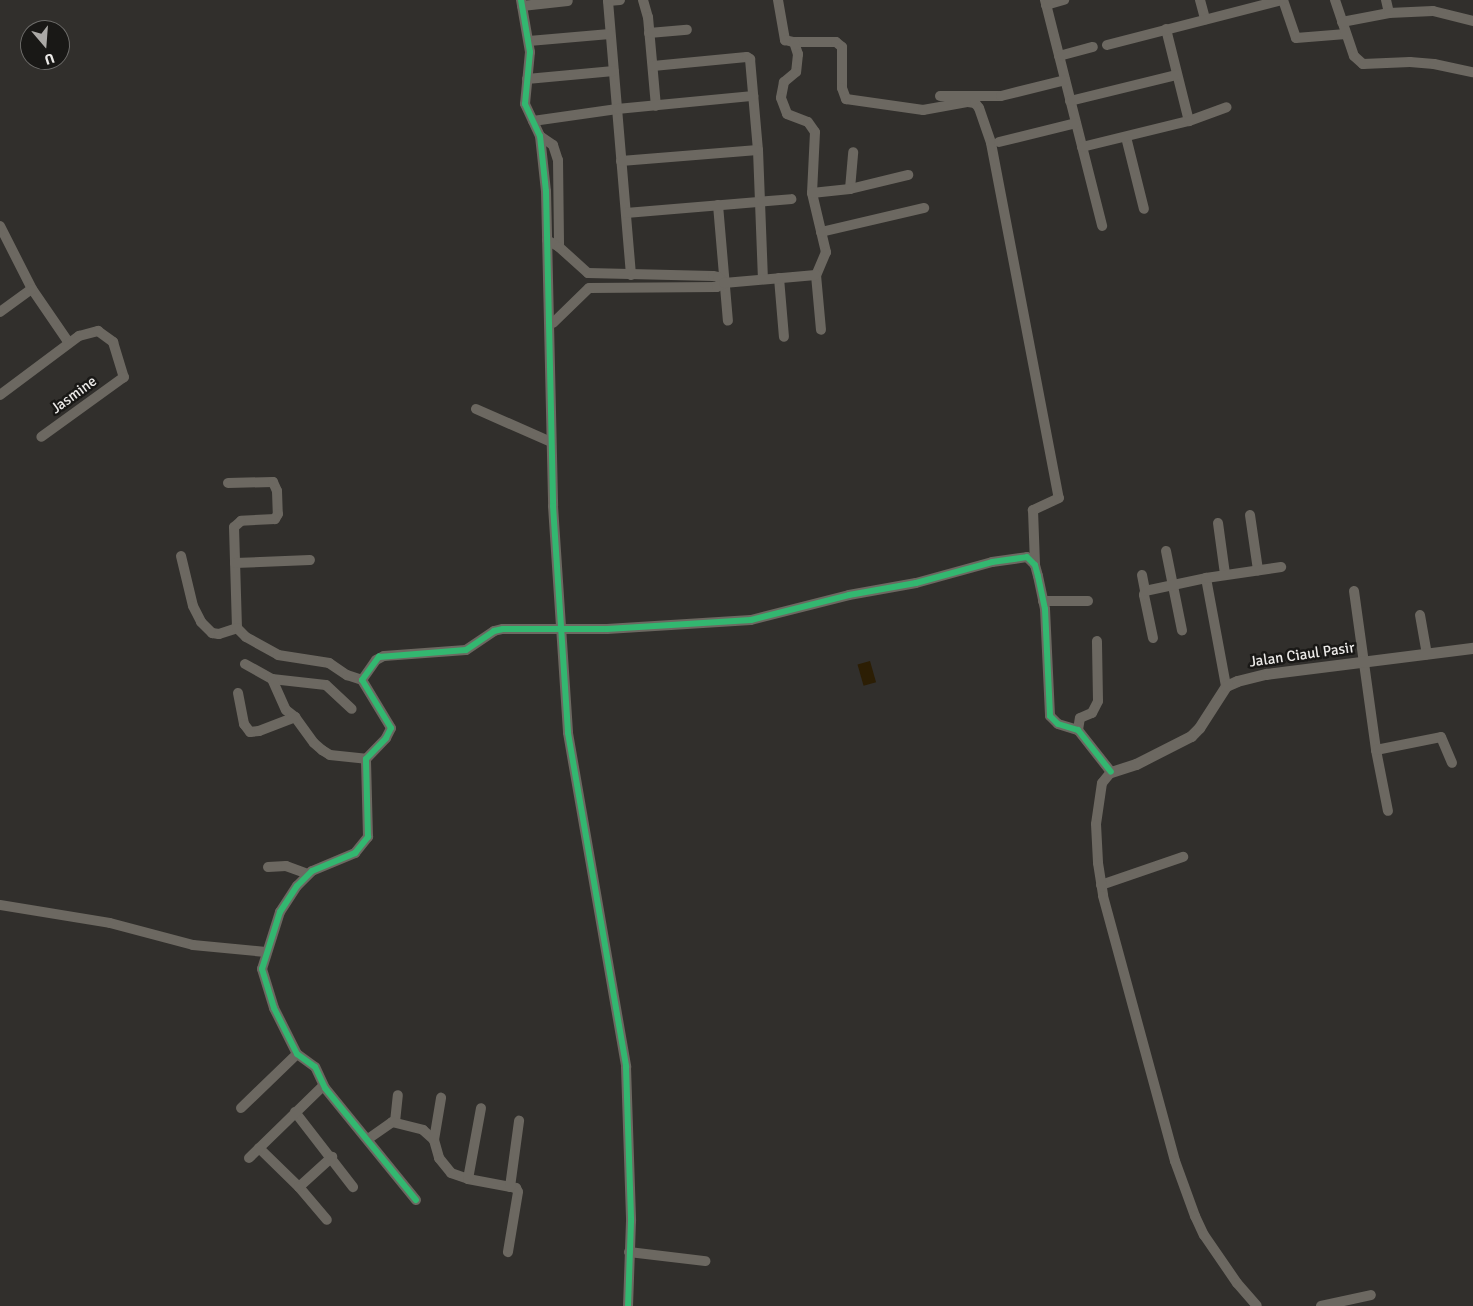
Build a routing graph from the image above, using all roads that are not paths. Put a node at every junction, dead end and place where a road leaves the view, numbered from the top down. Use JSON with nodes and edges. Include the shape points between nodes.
{"nodes":[{"id":1,"x":620,"y":0,"type":"edge"},
{"id":2,"x":643,"y":0,"type":"edge"},
{"id":3,"x":778,"y":0,"type":"edge"},
{"id":4,"x":1064,"y":0,"type":"edge"},
{"id":5,"x":1200,"y":0,"type":"edge"},
{"id":6,"x":1282,"y":0,"type":"edge"},
{"id":7,"x":1335,"y":0,"type":"edge"},
{"id":8,"x":1386,"y":0,"type":"edge"},
{"id":9,"x":568,"y":1,"type":"edge"},
{"id":10,"x":1045,"y":2,"type":"edge"},
{"id":11,"x":522,"y":3,"type":"edge"},
{"id":12,"x":1389,"y":14,"type":"junction"},
{"id":13,"x":1205,"y":19,"type":"junction"},
{"id":14,"x":1473,"y":21,"type":"edge"},
{"id":15,"x":1342,"y":22,"type":"junction"},
{"id":16,"x":1166,"y":29,"type":"junction"},
{"id":17,"x":687,"y":30,"type":"dead end"},
{"id":18,"x":610,"y":34,"type":"junction"},
{"id":19,"x":649,"y":34,"type":"junction"},
{"id":20,"x":1346,"y":34,"type":"junction"},
{"id":21,"x":529,"y":41,"type":"junction"},
{"id":22,"x":794,"y":42,"type":"junction"},
{"id":23,"x":1106,"y":44,"type":"dead end"},
{"id":24,"x":1093,"y":48,"type":"dead end"},
{"id":25,"x":1059,"y":56,"type":"junction"},
{"id":26,"x":653,"y":66,"type":"junction"},
{"id":27,"x":614,"y":71,"type":"junction"},
{"id":28,"x":1473,"y":72,"type":"edge"},
{"id":29,"x":1177,"y":75,"type":"junction"},
{"id":30,"x":527,"y":79,"type":"junction"},
{"id":31,"x":1065,"y":80,"type":"junction"},
{"id":32,"x":754,"y":96,"type":"junction"},
{"id":33,"x":940,"y":96,"type":"dead end"},
{"id":34,"x":1070,"y":101,"type":"junction"},
{"id":35,"x":656,"y":106,"type":"junction"},
{"id":36,"x":1227,"y":107,"type":"dead end"},
{"id":37,"x":617,"y":109,"type":"junction"},
{"id":38,"x":532,"y":121,"type":"junction"},
{"id":39,"x":1189,"y":121,"type":"junction"},
{"id":40,"x":1076,"y":122,"type":"junction"},
{"id":41,"x":540,"y":136,"type":"junction"},
{"id":42,"x":1126,"y":136,"type":"junction"},
{"id":43,"x":999,"y":142,"type":"dead end"},
{"id":44,"x":1082,"y":147,"type":"junction"},
{"id":45,"x":758,"y":150,"type":"junction"},
{"id":46,"x":853,"y":152,"type":"dead end"},
{"id":47,"x":621,"y":161,"type":"junction"},
{"id":48,"x":908,"y":175,"type":"dead end"},
{"id":49,"x":850,"y":189,"type":"junction"},
{"id":50,"x":812,"y":193,"type":"junction"},
{"id":51,"x":790,"y":199,"type":"dead end"},
{"id":52,"x":760,"y":202,"type":"junction"},
{"id":53,"x":718,"y":205,"type":"junction"},
{"id":54,"x":924,"y":208,"type":"dead end"},
{"id":55,"x":1144,"y":209,"type":"dead end"},
{"id":56,"x":626,"y":213,"type":"junction"},
{"id":57,"x":0,"y":226,"type":"edge"},
{"id":58,"x":1102,"y":226,"type":"dead end"},
{"id":59,"x":821,"y":232,"type":"junction"},
{"id":60,"x":4,"y":240,"type":"edge"},
{"id":61,"x":547,"y":240,"type":"junction"},
{"id":62,"x":559,"y":247,"type":"junction"},
{"id":63,"x":817,"y":272,"type":"junction"},
{"id":64,"x":588,"y":273,"type":"junction"},
{"id":65,"x":631,"y":275,"type":"junction"},
{"id":66,"x":779,"y":278,"type":"junction"},
{"id":67,"x":763,"y":279,"type":"junction"},
{"id":68,"x":724,"y":283,"type":"junction"},
{"id":69,"x":589,"y":288,"type":"junction"},
{"id":70,"x":32,"y":289,"type":"junction"},
{"id":71,"x":0,"y":312,"type":"edge"},
{"id":72,"x":728,"y":320,"type":"dead end"},
{"id":73,"x":553,"y":323,"type":"dead end"},
{"id":74,"x":821,"y":330,"type":"dead end"},
{"id":75,"x":784,"y":337,"type":"dead end"},
{"id":76,"x":69,"y":343,"type":"junction"},
{"id":77,"x":0,"y":395,"type":"edge"},
{"id":78,"x":476,"y":409,"type":"dead end"},
{"id":79,"x":41,"y":437,"type":"dead end"},
{"id":80,"x":551,"y":442,"type":"junction"},
{"id":81,"x":228,"y":483,"type":"dead end"},
{"id":82,"x":1250,"y":515,"type":"dead end"},
{"id":83,"x":1218,"y":523,"type":"dead end"},
{"id":84,"x":1166,"y":551,"type":"dead end"},
{"id":85,"x":181,"y":556,"type":"dead end"},
{"id":86,"x":310,"y":560,"type":"dead end"},
{"id":87,"x":234,"y":563,"type":"junction"},
{"id":88,"x":1035,"y":566,"type":"junction"},
{"id":89,"x":1281,"y":567,"type":"dead end"},
{"id":90,"x":1258,"y":570,"type":"junction"},
{"id":91,"x":1225,"y":574,"type":"junction"},
{"id":92,"x":1142,"y":575,"type":"dead end"},
{"id":93,"x":1206,"y":578,"type":"junction"},
{"id":94,"x":1172,"y":585,"type":"junction"},
{"id":95,"x":1354,"y":590,"type":"dead end"},
{"id":96,"x":1145,"y":591,"type":"junction"},
{"id":97,"x":1043,"y":601,"type":"junction"},
{"id":98,"x":1088,"y":601,"type":"dead end"},
{"id":99,"x":1420,"y":616,"type":"dead end"},
{"id":100,"x":237,"y":628,"type":"junction"},
{"id":101,"x":561,"y":630,"type":"junction"},
{"id":102,"x":1182,"y":630,"type":"dead end"},
{"id":103,"x":1153,"y":638,"type":"dead end"},
{"id":104,"x":1097,"y":640,"type":"dead end"},
{"id":105,"x":1473,"y":648,"type":"edge"},
{"id":106,"x":1427,"y":654,"type":"junction"},
{"id":107,"x":1365,"y":661,"type":"junction"},
{"id":108,"x":245,"y":664,"type":"dead end"},
{"id":109,"x":272,"y":679,"type":"junction"},
{"id":110,"x":362,"y":680,"type":"junction"},
{"id":111,"x":1226,"y":686,"type":"junction"},
{"id":112,"x":238,"y":693,"type":"dead end"},
{"id":113,"x":352,"y":709,"type":"dead end"},
{"id":114,"x":295,"y":717,"type":"junction"},
{"id":115,"x":1078,"y":730,"type":"junction"},
{"id":116,"x":1376,"y":750,"type":"junction"},
{"id":117,"x":366,"y":759,"type":"junction"},
{"id":118,"x":1452,"y":762,"type":"dead end"},
{"id":119,"x":1111,"y":772,"type":"junction"},
{"id":120,"x":1388,"y":810,"type":"dead end"},
{"id":121,"x":1182,"y":857,"type":"dead end"},
{"id":122,"x":268,"y":867,"type":"dead end"},
{"id":123,"x":308,"y":874,"type":"junction"},
{"id":124,"x":1101,"y":885,"type":"junction"},
{"id":125,"x":0,"y":906,"type":"edge"},
{"id":126,"x":266,"y":952,"type":"junction"},
{"id":127,"x":297,"y":1054,"type":"junction"},
{"id":128,"x":323,"y":1086,"type":"junction"},
{"id":129,"x":398,"y":1095,"type":"dead end"},
{"id":130,"x":441,"y":1098,"type":"dead end"},
{"id":131,"x":241,"y":1108,"type":"dead end"},
{"id":132,"x":481,"y":1108,"type":"dead end"},
{"id":133,"x":295,"y":1112,"type":"junction"},
{"id":134,"x":520,"y":1121,"type":"dead end"},
{"id":135,"x":395,"y":1122,"type":"junction"},
{"id":136,"x":368,"y":1140,"type":"junction"},
{"id":137,"x":434,"y":1140,"type":"junction"},
{"id":138,"x":258,"y":1148,"type":"junction"},
{"id":139,"x":249,"y":1158,"type":"dead end"},
{"id":140,"x":332,"y":1158,"type":"junction"},
{"id":141,"x":468,"y":1179,"type":"junction"},
{"id":142,"x":299,"y":1187,"type":"junction"},
{"id":143,"x":353,"y":1187,"type":"dead end"},
{"id":144,"x":510,"y":1187,"type":"junction"},
{"id":145,"x":416,"y":1200,"type":"dead end"},
{"id":146,"x":327,"y":1220,"type":"dead end"},
{"id":147,"x":508,"y":1252,"type":"dead end"},
{"id":148,"x":629,"y":1252,"type":"junction"},
{"id":149,"x":705,"y":1261,"type":"dead end"},
{"id":150,"x":1371,"y":1295,"type":"dead end"},
{"id":151,"x":628,"y":1306,"type":"edge"},
{"id":152,"x":1257,"y":1306,"type":"edge"},
{"id":153,"x":1320,"y":1306,"type":"edge"}],
"edges":[{"from":1,"to":18,"type":"street","via":[[608,1]]},
{"from":2,"to":19,"type":"street"},
{"from":3,"to":22,"type":"street","via":[[784,38]]},
{"from":4,"to":10,"type":"street"},
{"from":5,"to":13,"type":"street"},
{"from":6,"to":13,"type":"street"},
{"from":6,"to":20,"type":"street","via":[[1296,38]]},
{"from":7,"to":15,"type":"street"},
{"from":8,"to":12,"type":"street"},
{"from":9,"to":11,"type":"street"},
{"from":10,"to":25,"type":"street"},
{"from":11,"to":21,"type":"street"},
{"from":12,"to":14,"type":"street","via":[[1433,11]]},
{"from":12,"to":15,"type":"street"},
{"from":13,"to":16,"type":"street"},
{"from":15,"to":20,"type":"street"},
{"from":16,"to":23,"type":"street"},
{"from":16,"to":29,"type":"street"},
{"from":17,"to":19,"type":"street"},
{"from":18,"to":21,"type":"street"},
{"from":18,"to":27,"type":"street"},
{"from":19,"to":26,"type":"street"},
{"from":20,"to":28,"type":"street","via":[[1354,56],[1363,64],[1410,62]]},
{"from":21,"to":30,"type":"street"},
{"from":22,"to":50,"type":"street","via":[[798,54],[796,72],[784,82],[781,98],[787,114],[808,122],[814,128]]},
{"from":22,"to":88,"type":"street","via":[[839,44],[843,52],[842,91],[846,99],[922,110],[968,102],[979,108],[993,156],[1059,498],[1033,510]]},
{"from":24,"to":25,"type":"street"},
{"from":25,"to":31,"type":"street"},
{"from":26,"to":32,"type":"street","via":[[747,57],[751,62]]},
{"from":26,"to":35,"type":"street"},
{"from":27,"to":30,"type":"street"},
{"from":27,"to":37,"type":"street"},
{"from":29,"to":34,"type":"street"},
{"from":29,"to":39,"type":"street"},
{"from":30,"to":38,"type":"street","via":[[525,104]]},
{"from":31,"to":33,"type":"street","via":[[1001,96]]},
{"from":31,"to":34,"type":"street"},
{"from":32,"to":35,"type":"street"},
{"from":32,"to":45,"type":"street"},
{"from":34,"to":40,"type":"street"},
{"from":35,"to":37,"type":"street"},
{"from":36,"to":39,"type":"street"},
{"from":37,"to":38,"type":"street"},
{"from":37,"to":47,"type":"street"},
{"from":38,"to":41,"type":"street"},
{"from":39,"to":42,"type":"street"},
{"from":40,"to":43,"type":"street"},
{"from":40,"to":44,"type":"street"},
{"from":41,"to":61,"type":"street"},
{"from":41,"to":62,"type":"street","via":[[553,145],[558,160]]},
{"from":42,"to":44,"type":"street"},
{"from":42,"to":55,"type":"street"},
{"from":44,"to":58,"type":"street"},
{"from":45,"to":47,"type":"street"},
{"from":45,"to":52,"type":"street"},
{"from":46,"to":49,"type":"street"},
{"from":47,"to":56,"type":"street"},
{"from":48,"to":49,"type":"street"},
{"from":49,"to":50,"type":"street"},
{"from":50,"to":59,"type":"street"},
{"from":51,"to":52,"type":"street"},
{"from":52,"to":53,"type":"street"},
{"from":52,"to":67,"type":"street"},
{"from":53,"to":56,"type":"street"},
{"from":53,"to":68,"type":"street"},
{"from":54,"to":59,"type":"street"},
{"from":56,"to":65,"type":"street"},
{"from":57,"to":60,"type":"street"},
{"from":59,"to":63,"type":"street","via":[[826,252]]},
{"from":60,"to":70,"type":"street"},
{"from":61,"to":62,"type":"street"},
{"from":61,"to":80,"type":"street"},
{"from":62,"to":64,"type":"street"},
{"from":63,"to":66,"type":"street"},
{"from":63,"to":74,"type":"street"},
{"from":64,"to":65,"type":"street"},
{"from":64,"to":69,"type":"street"},
{"from":65,"to":68,"type":"street","via":[[713,276]]},
{"from":66,"to":67,"type":"street"},
{"from":66,"to":75,"type":"street"},
{"from":67,"to":68,"type":"street"},
{"from":68,"to":69,"type":"street","via":[[717,287]]},
{"from":68,"to":72,"type":"street"},
{"from":69,"to":73,"type":"street"},
{"from":70,"to":71,"type":"street"},
{"from":70,"to":76,"type":"street"},
{"from":76,"to":77,"type":"street"},
{"from":76,"to":79,"type":"street","name":"Jasmine","via":[[89,332],[98,331],[107,336],[118,353],[124,377]]},
{"from":78,"to":80,"type":"street"},
{"from":80,"to":101,"type":"street"},
{"from":81,"to":87,"type":"street","via":[[270,482],[275,484],[277,491],[278,514],[275,519],[236,524]]},
{"from":82,"to":90,"type":"street"},
{"from":83,"to":91,"type":"street"},
{"from":84,"to":94,"type":"street"},
{"from":85,"to":100,"type":"street","via":[[195,613],[201,622],[212,633]]},
{"from":86,"to":87,"type":"street"},
{"from":87,"to":100,"type":"street"},
{"from":88,"to":97,"type":"street"},
{"from":88,"to":101,"type":"street","via":[[1027,558],[1008,559],[916,584],[849,595],[751,620]]},
{"from":89,"to":90,"type":"street"},
{"from":90,"to":91,"type":"street"},
{"from":91,"to":93,"type":"street"},
{"from":92,"to":96,"type":"street"},
{"from":93,"to":94,"type":"street"},
{"from":93,"to":111,"type":"street"},
{"from":94,"to":96,"type":"street"},
{"from":94,"to":102,"type":"street"},
{"from":95,"to":107,"type":"street"},
{"from":96,"to":103,"type":"street"},
{"from":97,"to":98,"type":"street"},
{"from":97,"to":115,"type":"street","via":[[1050,716],[1058,724]]},
{"from":99,"to":106,"type":"street"},
{"from":100,"to":110,"type":"street","via":[[246,637],[278,655],[329,663]]},
{"from":101,"to":110,"type":"street","via":[[503,629],[494,631],[466,650],[379,658]]},
{"from":101,"to":148,"type":"street","via":[[572,763],[626,1067],[631,1221]]},
{"from":104,"to":115,"type":"street","via":[[1098,701],[1092,713],[1080,718]]},
{"from":105,"to":106,"type":"street","name":"Jalan Ciaul Pasir"},
{"from":106,"to":107,"type":"street","name":"Jalan Ciaul Pasir"},
{"from":107,"to":111,"type":"street","name":"Jalan Ciaul Pasir","via":[[1266,674]]},
{"from":107,"to":116,"type":"street"},
{"from":108,"to":109,"type":"street"},
{"from":109,"to":113,"type":"street","via":[[320,682],[331,688]]},
{"from":109,"to":114,"type":"street","via":[[286,710]]},
{"from":110,"to":117,"type":"street","via":[[391,725],[384,741]]},
{"from":111,"to":119,"type":"street","via":[[1191,736],[1136,764]]},
{"from":112,"to":114,"type":"street","via":[[244,724],[250,732]]},
{"from":114,"to":117,"type":"street","via":[[314,743],[330,756]]},
{"from":115,"to":119,"type":"street"},
{"from":116,"to":118,"type":"street","via":[[1441,737]]},
{"from":116,"to":120,"type":"street"},
{"from":117,"to":123,"type":"street","via":[[369,821],[366,842],[355,853]]},
{"from":119,"to":124,"type":"street","via":[[1102,783],[1097,808],[1096,837]]},
{"from":121,"to":124,"type":"street"},
{"from":122,"to":123,"type":"street","via":[[286,866]]},
{"from":123,"to":126,"type":"street","via":[[280,912]]},
{"from":124,"to":152,"type":"street","via":[[1160,1110],[1184,1188],[1204,1235],[1237,1284]]},
{"from":125,"to":126,"type":"street","via":[[110,922],[193,945]]},
{"from":126,"to":127,"type":"street","via":[[263,974],[284,1031]]},
{"from":127,"to":128,"type":"street","via":[[315,1067]]},
{"from":127,"to":131,"type":"street"},
{"from":128,"to":133,"type":"street"},
{"from":128,"to":136,"type":"street"},
{"from":129,"to":135,"type":"street"},
{"from":130,"to":137,"type":"street"},
{"from":132,"to":141,"type":"street"},
{"from":133,"to":138,"type":"street"},
{"from":133,"to":140,"type":"street"},
{"from":134,"to":144,"type":"street"},
{"from":135,"to":136,"type":"street"},
{"from":135,"to":137,"type":"street","via":[[423,1130]]},
{"from":136,"to":145,"type":"street"},
{"from":137,"to":141,"type":"street","via":[[445,1168]]},
{"from":138,"to":139,"type":"street"},
{"from":138,"to":142,"type":"street"},
{"from":140,"to":142,"type":"street"},
{"from":140,"to":143,"type":"street"},
{"from":141,"to":144,"type":"street"},
{"from":142,"to":146,"type":"street"},
{"from":144,"to":147,"type":"street","via":[[518,1192]]},
{"from":148,"to":149,"type":"street"},
{"from":148,"to":151,"type":"street"},
{"from":150,"to":153,"type":"street"}]}
